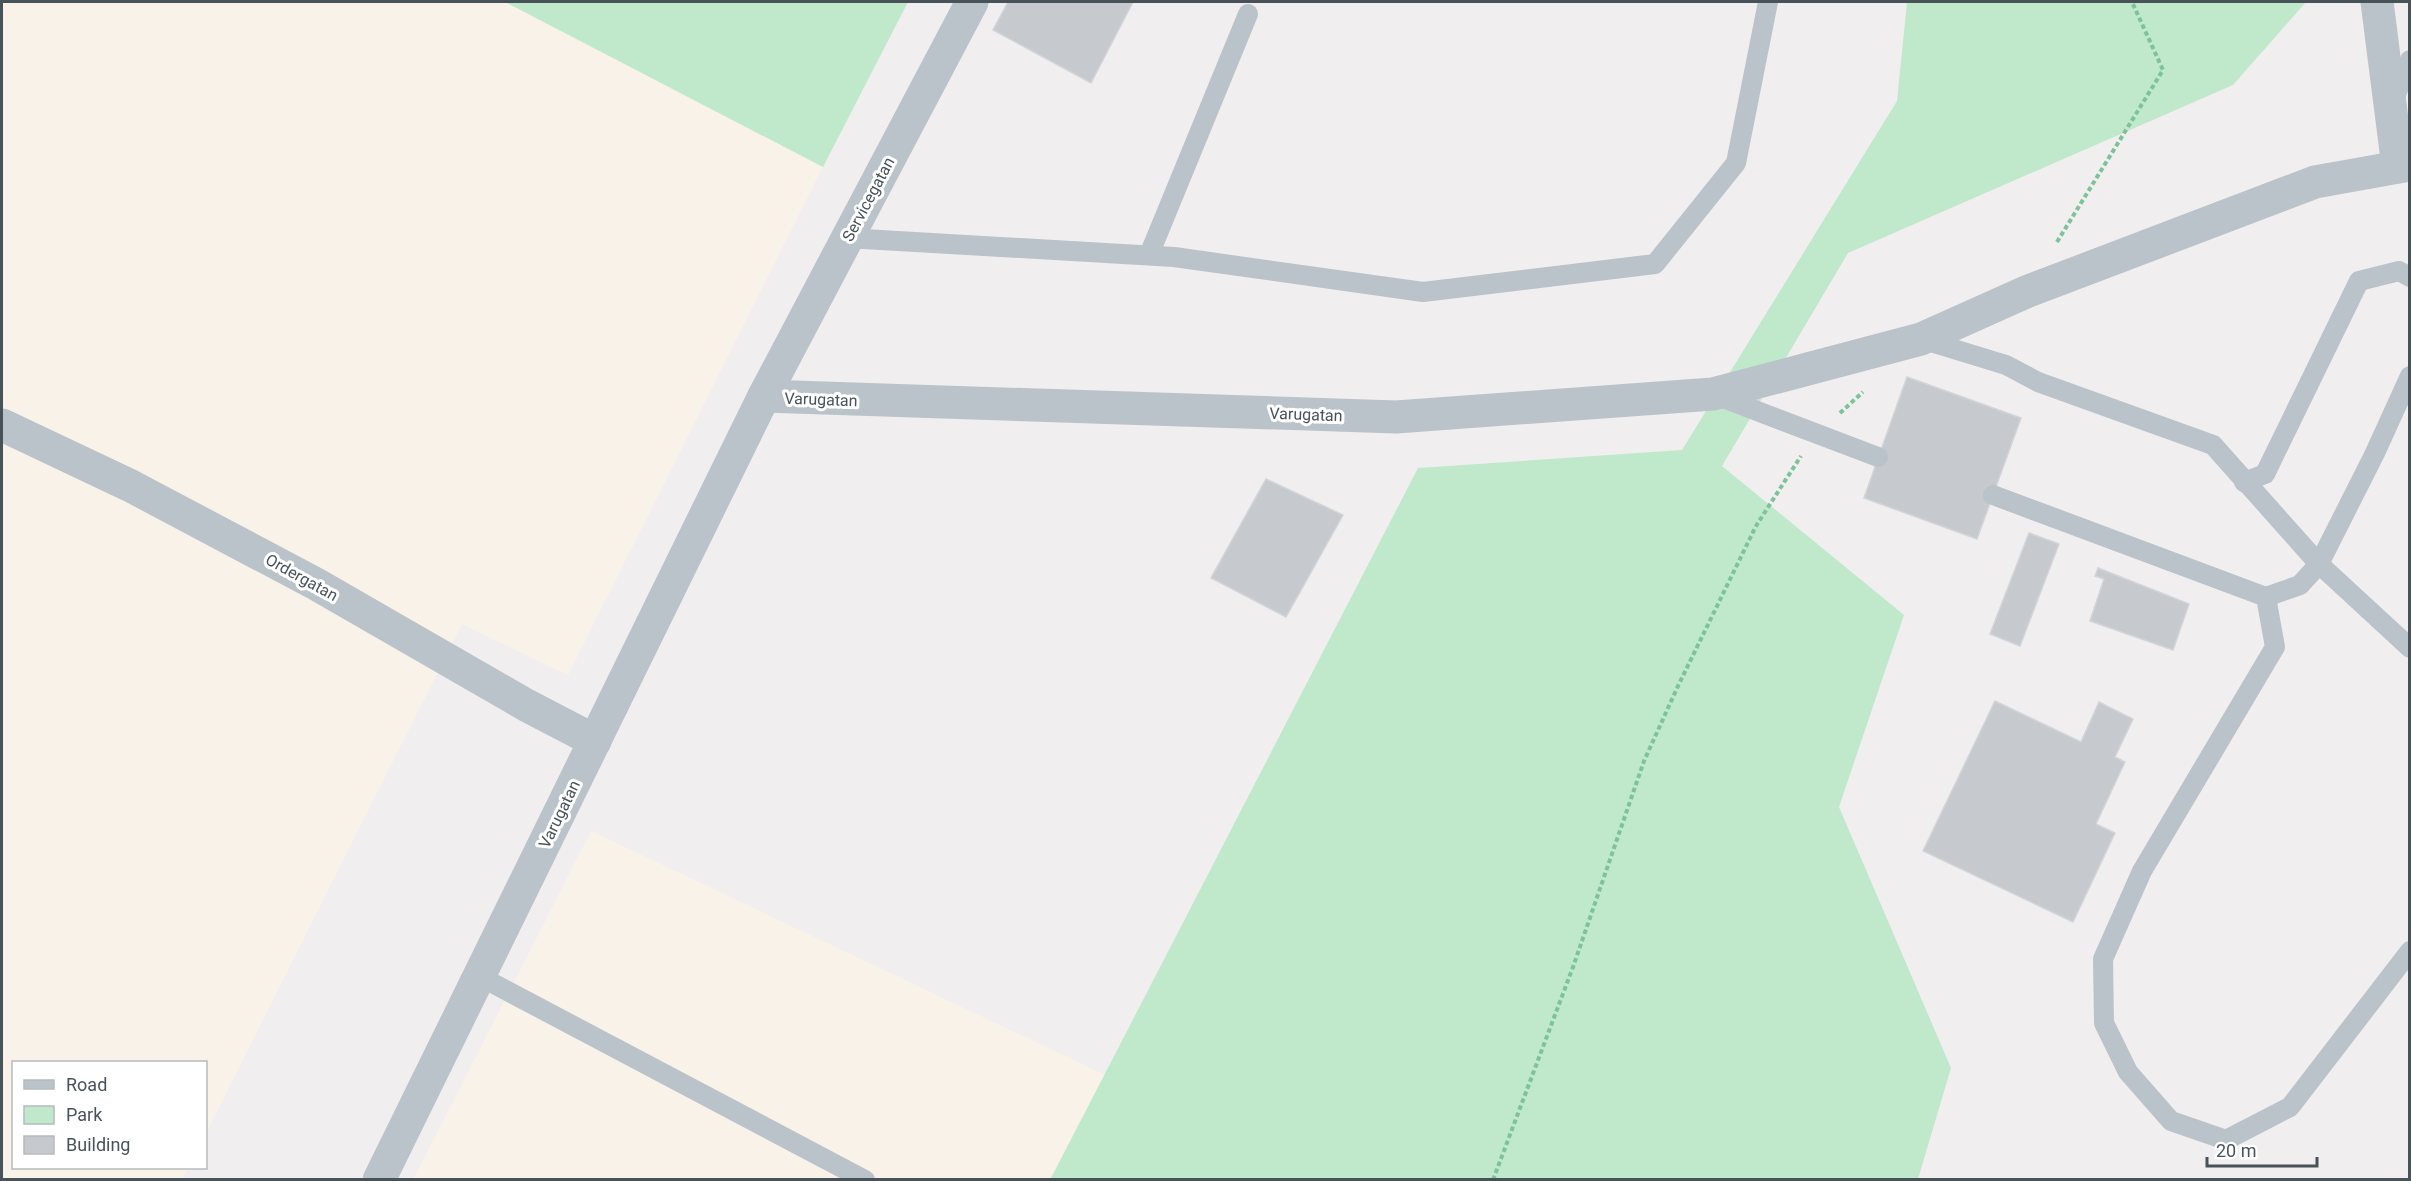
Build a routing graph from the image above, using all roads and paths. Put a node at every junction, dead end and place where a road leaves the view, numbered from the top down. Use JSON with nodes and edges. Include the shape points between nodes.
{"nodes":[{"id":1,"x":972,"y":2,"type":"edge"},
{"id":2,"x":1768,"y":2,"type":"edge"},
{"id":3,"x":2132,"y":2,"type":"edge"},
{"id":4,"x":2377,"y":2,"type":"edge"},
{"id":5,"x":1248,"y":14,"type":"dead end"},
{"id":6,"x":2409,"y":60,"type":"edge"},
{"id":7,"x":2390,"y":108,"type":"junction"},
{"id":8,"x":2404,"y":166,"type":"edge"},
{"id":9,"x":846,"y":238,"type":"junction"},
{"id":10,"x":1149,"y":255,"type":"junction"},
{"id":11,"x":2409,"y":277,"type":"edge"},
{"id":12,"x":2026,"y":292,"type":"junction"},
{"id":13,"x":1921,"y":339,"type":"junction"},
{"id":14,"x":2409,"y":376,"type":"edge"},
{"id":15,"x":1869,"y":386,"type":"dead end"},
{"id":16,"x":1713,"y":394,"type":"junction"},
{"id":17,"x":764,"y":396,"type":"junction"},
{"id":18,"x":2,"y":425,"type":"edge"},
{"id":19,"x":1817,"y":434,"type":"junction"},
{"id":20,"x":1878,"y":457,"type":"dead end"},
{"id":21,"x":2244,"y":482,"type":"junction"},
{"id":22,"x":1993,"y":495,"type":"dead end"},
{"id":23,"x":2319,"y":564,"type":"junction"},
{"id":24,"x":2266,"y":597,"type":"junction"},
{"id":25,"x":2409,"y":648,"type":"edge"},
{"id":26,"x":596,"y":741,"type":"junction"},
{"id":27,"x":2409,"y":951,"type":"edge"},
{"id":28,"x":479,"y":976,"type":"junction"},
{"id":29,"x":379,"y":1179,"type":"edge"},
{"id":30,"x":865,"y":1179,"type":"edge"},
{"id":31,"x":1493,"y":1179,"type":"edge"}],
"edges":[{"from":1,"to":9,"type":"street","name":"Servicegatan"},
{"from":2,"to":10,"type":"lane","via":[[1736,163],[1655,264],[1423,292]]},
{"from":3,"to":12,"type":"path","via":[[2163,70]]},
{"from":4,"to":7,"type":"street"},
{"from":5,"to":10,"type":"lane"},
{"from":6,"to":7,"type":"lane"},
{"from":7,"to":8,"type":"street"},
{"from":8,"to":12,"type":"street","name":"Varugatan","via":[[2315,182]]},
{"from":9,"to":10,"type":"lane"},
{"from":9,"to":17,"type":"street","name":"Servicegatan"},
{"from":11,"to":21,"type":"lane","via":[[2399,271],[2358,281],[2265,474]]},
{"from":12,"to":13,"type":"street","name":"Varugatan"},
{"from":13,"to":16,"type":"street","name":"Varugatan"},
{"from":13,"to":21,"type":"lane","via":[[2006,365],[2038,382],[2212,445]]},
{"from":14,"to":23,"type":"lane"},
{"from":15,"to":19,"type":"path"},
{"from":16,"to":17,"type":"street","name":"Varugatan","via":[[1396,417]]},
{"from":16,"to":19,"type":"lane"},
{"from":17,"to":26,"type":"street","name":"Varugatan"},
{"from":18,"to":26,"type":"street","name":"Ordergatan","via":[[141,491],[316,584]]},
{"from":19,"to":20,"type":"lane"},
{"from":19,"to":31,"type":"path","via":[[1756,526],[1644,761],[1573,967]]},
{"from":21,"to":23,"type":"lane"},
{"from":22,"to":24,"type":"lane"},
{"from":23,"to":24,"type":"lane","via":[[2300,585]]},
{"from":23,"to":25,"type":"lane"},
{"from":24,"to":27,"type":"lane","via":[[2275,647],[2142,871],[2103,959],[2104,1023],[2128,1072],[2171,1121],[2226,1140],[2290,1107]]},
{"from":26,"to":28,"type":"street","name":"Varugatan"},
{"from":28,"to":29,"type":"street","name":"Varugatan"},
{"from":28,"to":30,"type":"lane"}]}
